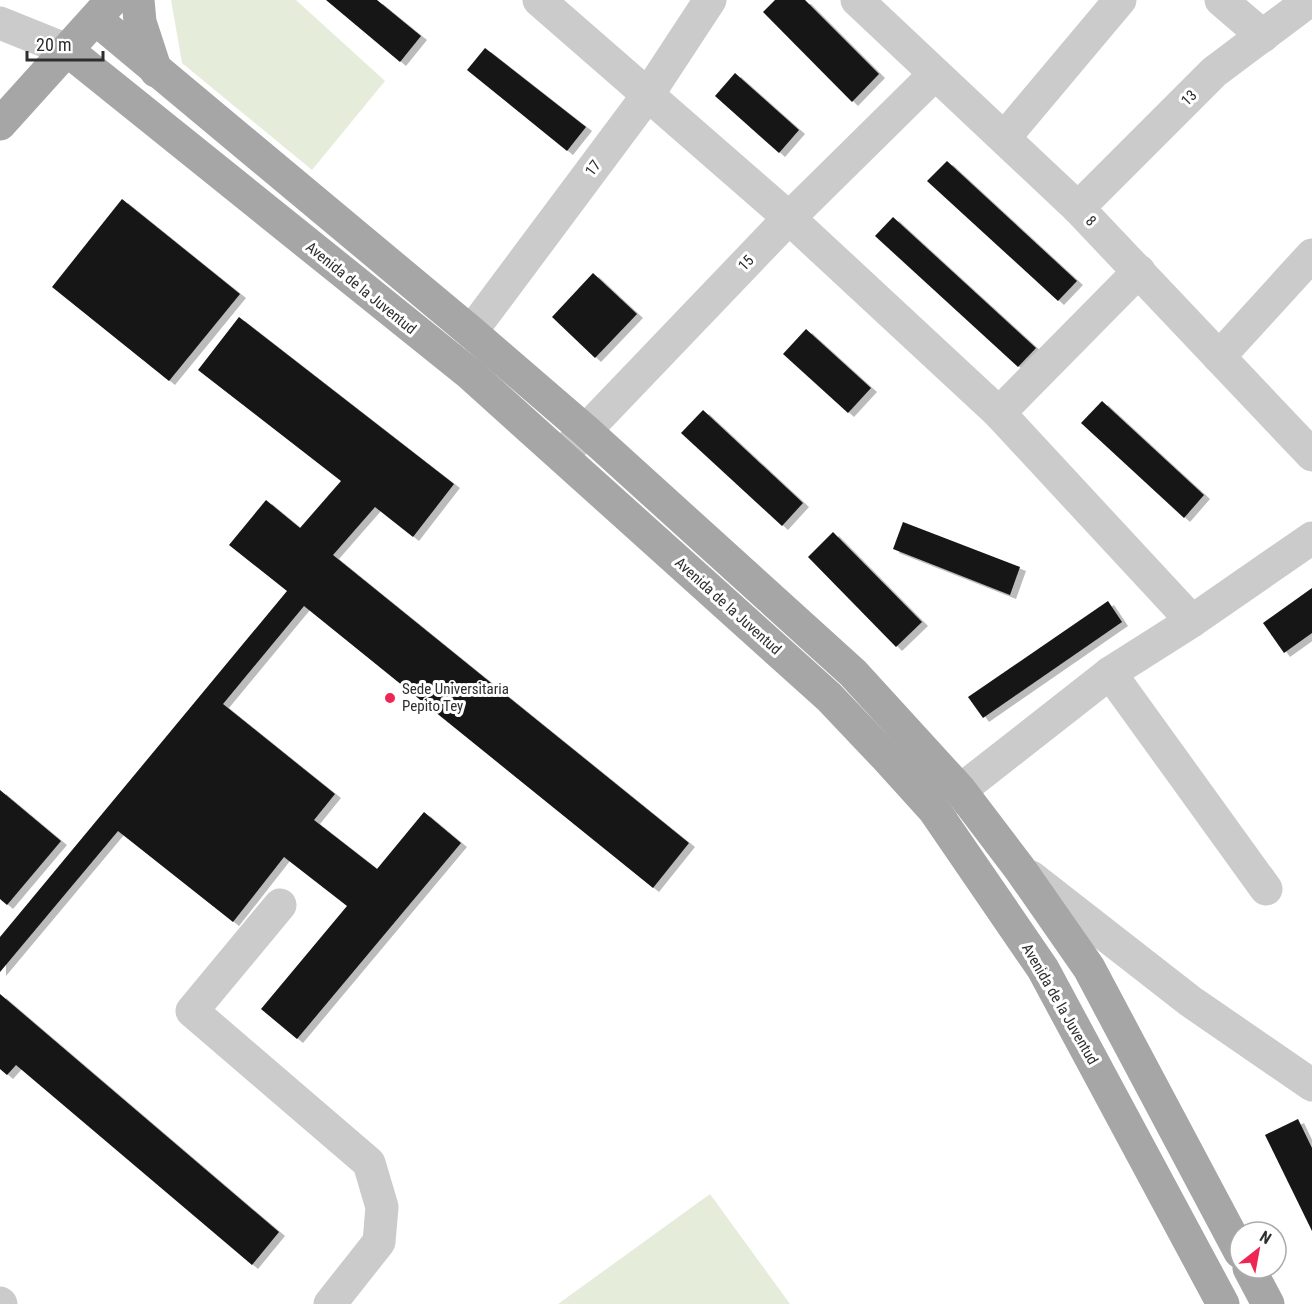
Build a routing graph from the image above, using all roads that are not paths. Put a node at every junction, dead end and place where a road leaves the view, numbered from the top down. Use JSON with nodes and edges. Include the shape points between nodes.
{"nodes":[{"id":1,"x":138,"y":0,"type":"edge"},
{"id":2,"x":539,"y":0,"type":"edge"},
{"id":3,"x":710,"y":0,"type":"edge"},
{"id":4,"x":858,"y":0,"type":"edge"},
{"id":5,"x":1120,"y":0,"type":"edge"},
{"id":6,"x":1221,"y":0,"type":"edge"},
{"id":7,"x":1310,"y":0,"type":"edge"},
{"id":8,"x":98,"y":7,"type":"edge"},
{"id":9,"x":0,"y":23,"type":"edge"},
{"id":10,"x":1263,"y":36,"type":"junction"},
{"id":11,"x":67,"y":51,"type":"junction"},
{"id":12,"x":156,"y":71,"type":"junction"},
{"id":13,"x":935,"y":74,"type":"junction"},
{"id":14,"x":106,"y":83,"type":"junction"},
{"id":15,"x":29,"y":92,"type":"junction"},
{"id":16,"x":647,"y":96,"type":"junction"},
{"id":17,"x":0,"y":124,"type":"edge"},
{"id":18,"x":1005,"y":137,"type":"junction"},
{"id":19,"x":1078,"y":208,"type":"junction"},
{"id":20,"x":789,"y":218,"type":"junction"},
{"id":21,"x":1312,"y":255,"type":"edge"},
{"id":22,"x":1139,"y":272,"type":"junction"},
{"id":23,"x":471,"y":332,"type":"junction"},
{"id":24,"x":1219,"y":357,"type":"junction"},
{"id":25,"x":999,"y":413,"type":"junction"},
{"id":26,"x":586,"y":431,"type":"junction"},
{"id":27,"x":562,"y":455,"type":"junction"},
{"id":28,"x":1312,"y":455,"type":"edge"},
{"id":29,"x":1312,"y":538,"type":"edge"},
{"id":30,"x":1192,"y":621,"type":"junction"},
{"id":31,"x":853,"y":673,"type":"junction"},
{"id":32,"x":1110,"y":673,"type":"junction"},
{"id":33,"x":829,"y":698,"type":"junction"},
{"id":34,"x":960,"y":790,"type":"junction"},
{"id":35,"x":934,"y":810,"type":"junction"},
{"id":36,"x":1020,"y":869,"type":"junction"},
{"id":37,"x":1266,"y":889,"type":"dead end"},
{"id":38,"x":280,"y":905,"type":"dead end"},
{"id":39,"x":1312,"y":1085,"type":"edge"},
{"id":40,"x":1228,"y":1229,"type":"edge"},
{"id":41,"x":1255,"y":1280,"type":"edge"},
{"id":42,"x":330,"y":1304,"type":"edge"},
{"id":43,"x":1223,"y":1304,"type":"edge"},
{"id":44,"x":1268,"y":1304,"type":"edge"}],
"edges":[{"from":1,"to":12,"type":"main road","via":[[140,22]]},
{"from":2,"to":16,"type":"street"},
{"from":3,"to":16,"type":"street","name":"17"},
{"from":4,"to":13,"type":"street","name":"8"},
{"from":5,"to":18,"type":"street"},
{"from":6,"to":10,"type":"street"},
{"from":7,"to":10,"type":"street","name":"13"},
{"from":8,"to":11,"type":"main road"},
{"from":8,"to":12,"type":"main road"},
{"from":9,"to":11,"type":"street"},
{"from":10,"to":19,"type":"street","name":"13","via":[[1214,72]]},
{"from":11,"to":14,"type":"main road","name":"Avenida de la Juventud"},
{"from":11,"to":15,"type":"main road"},
{"from":12,"to":23,"type":"main road"},
{"from":13,"to":18,"type":"street","name":"8"},
{"from":13,"to":20,"type":"street","name":"15"},
{"from":14,"to":15,"type":"main road","via":[[62,82]]},
{"from":14,"to":27,"type":"main road","name":"Avenida de la Juventud","via":[[470,374]]},
{"from":15,"to":17,"type":"main road"},
{"from":16,"to":20,"type":"street"},
{"from":16,"to":23,"type":"street","name":"17"},
{"from":18,"to":19,"type":"street","name":"8"},
{"from":19,"to":22,"type":"street","name":"8"},
{"from":20,"to":25,"type":"street"},
{"from":20,"to":26,"type":"street","name":"15"},
{"from":21,"to":24,"type":"street"},
{"from":22,"to":24,"type":"street","name":"8"},
{"from":22,"to":25,"type":"street"},
{"from":23,"to":26,"type":"main road"},
{"from":24,"to":28,"type":"street","name":"8"},
{"from":25,"to":30,"type":"street"},
{"from":26,"to":27,"type":"street","name":"15"},
{"from":26,"to":31,"type":"main road"},
{"from":27,"to":33,"type":"main road","name":"Avenida de la Juventud"},
{"from":29,"to":30,"type":"street"},
{"from":30,"to":32,"type":"street"},
{"from":31,"to":33,"type":"main road"},
{"from":31,"to":34,"type":"main road"},
{"from":32,"to":34,"type":"street"},
{"from":32,"to":37,"type":"street"},
{"from":33,"to":35,"type":"main road","name":"Avenida de la Juventud"},
{"from":34,"to":35,"type":"street"},
{"from":34,"to":36,"type":"main road"},
{"from":35,"to":43,"type":"main road","name":"Avenida de la Juventud","via":[[1043,969]]},
{"from":36,"to":39,"type":"street","via":[[1190,1001]]},
{"from":36,"to":40,"type":"main road","via":[[1089,968]]},
{"from":38,"to":42,"type":"street","via":[[192,1011],[369,1163],[382,1207],[379,1242]]},
{"from":41,"to":44,"type":"main road"}]}
